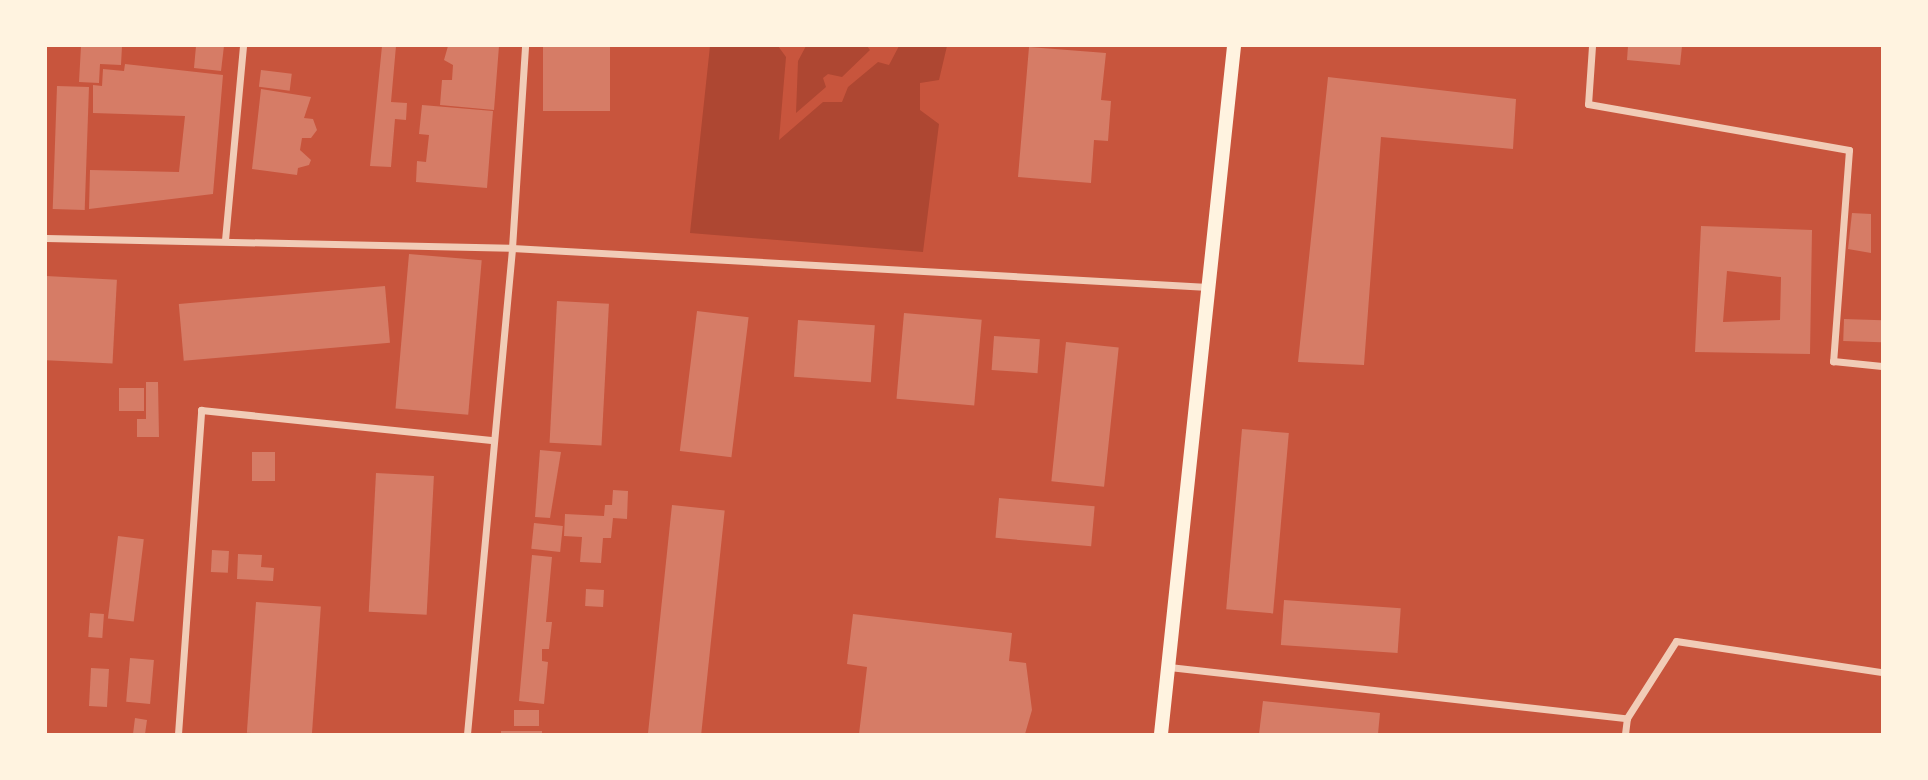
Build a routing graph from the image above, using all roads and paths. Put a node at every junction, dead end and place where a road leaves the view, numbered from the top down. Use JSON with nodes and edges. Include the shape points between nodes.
{"nodes":[{"id":1,"x":243,"y":46,"type":"edge"},
{"id":2,"x":525,"y":46,"type":"edge"},
{"id":3,"x":1234,"y":46,"type":"edge"},
{"id":4,"x":1592,"y":46,"type":"edge"},
{"id":5,"x":46,"y":238,"type":"edge"},
{"id":6,"x":225,"y":240,"type":"junction"},
{"id":7,"x":512,"y":248,"type":"junction"},
{"id":8,"x":1208,"y":287,"type":"junction"},
{"id":9,"x":1882,"y":366,"type":"edge"},
{"id":10,"x":493,"y":440,"type":"junction"},
{"id":11,"x":1169,"y":667,"type":"junction"},
{"id":12,"x":1882,"y":672,"type":"edge"},
{"id":13,"x":1627,"y":718,"type":"junction"},
{"id":14,"x":178,"y":734,"type":"edge"},
{"id":15,"x":467,"y":734,"type":"edge"},
{"id":16,"x":1161,"y":734,"type":"edge"},
{"id":17,"x":1625,"y":734,"type":"edge"}],
"edges":[{"from":1,"to":6,"type":"street"},
{"from":2,"to":7,"type":"street"},
{"from":3,"to":8,"type":"main road"},
{"from":4,"to":9,"type":"street","via":[[1588,104],[1849,150],[1833,361]]},
{"from":5,"to":6,"type":"street"},
{"from":6,"to":7,"type":"street"},
{"from":7,"to":8,"type":"street"},
{"from":7,"to":10,"type":"street"},
{"from":8,"to":11,"type":"main road"},
{"from":10,"to":14,"type":"street","via":[[201,410]]},
{"from":10,"to":15,"type":"street"},
{"from":11,"to":13,"type":"street"},
{"from":11,"to":16,"type":"main road"},
{"from":12,"to":13,"type":"street","via":[[1676,641]]},
{"from":13,"to":17,"type":"street"}]}
